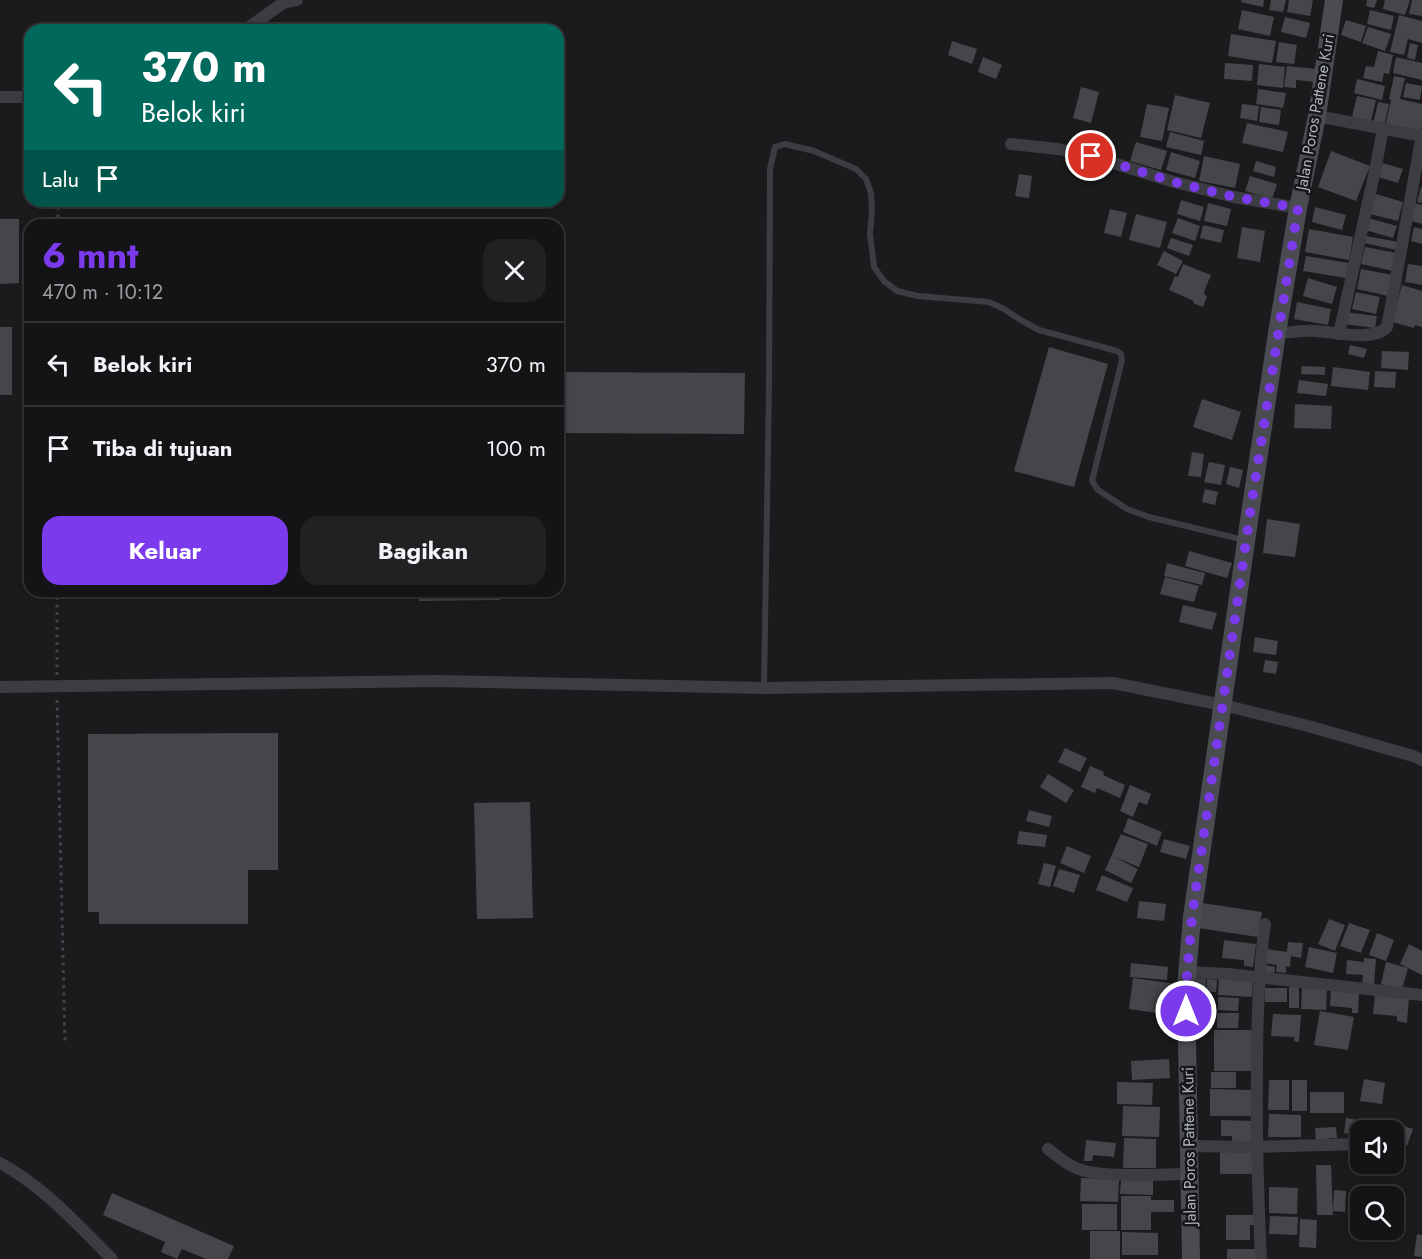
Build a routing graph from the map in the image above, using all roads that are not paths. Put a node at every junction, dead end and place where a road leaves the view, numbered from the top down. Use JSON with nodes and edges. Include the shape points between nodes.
{"nodes":[{"id":1,"x":297,"y":0,"type":"edge"},
{"id":2,"x":1334,"y":0,"type":"edge"},
{"id":3,"x":253,"y":24,"type":"edge"},
{"id":4,"x":0,"y":97,"type":"edge"},
{"id":5,"x":24,"y":97,"type":"edge"},
{"id":6,"x":1317,"y":116,"type":"junction"},
{"id":7,"x":1383,"y":128,"type":"junction"},
{"id":8,"x":1422,"y":136,"type":"edge"},
{"id":9,"x":1011,"y":144,"type":"dead end"},
{"id":10,"x":1298,"y":208,"type":"junction"},
{"id":11,"x":1277,"y":333,"type":"junction"},
{"id":12,"x":1339,"y":334,"type":"junction"},
{"id":13,"x":1246,"y":540,"type":"junction"},
{"id":14,"x":0,"y":687,"type":"edge"},
{"id":15,"x":764,"y":688,"type":"junction"},
{"id":16,"x":1223,"y":705,"type":"junction"},
{"id":17,"x":1422,"y":760,"type":"edge"},
{"id":18,"x":1265,"y":924,"type":"dead end"},
{"id":19,"x":1187,"y":972,"type":"junction"},
{"id":20,"x":1260,"y":978,"type":"junction"},
{"id":21,"x":1422,"y":995,"type":"edge"},
{"id":22,"x":1350,"y":1144,"type":"edge"},
{"id":23,"x":1189,"y":1146,"type":"junction"},
{"id":24,"x":1256,"y":1147,"type":"junction"},
{"id":25,"x":1048,"y":1149,"type":"dead end"},
{"id":26,"x":0,"y":1163,"type":"edge"},
{"id":27,"x":1190,"y":1174,"type":"junction"},
{"id":28,"x":112,"y":1259,"type":"edge"},
{"id":29,"x":1191,"y":1259,"type":"edge"},
{"id":30,"x":1261,"y":1259,"type":"edge"}],
"edges":[{"from":1,"to":3,"type":"street","via":[[283,3]]},
{"from":2,"to":6,"type":"street","name":"Jalan Poros Pattene Kuri"},
{"from":4,"to":5,"type":"street"},
{"from":6,"to":7,"type":"street"},
{"from":6,"to":10,"type":"street","name":"Jalan Poros Pattene Kuri"},
{"from":7,"to":8,"type":"street"},
{"from":7,"to":12,"type":"street"},
{"from":8,"to":12,"type":"street","via":[[1387,327],[1373,334]]},
{"from":9,"to":10,"type":"street","via":[[1091,156],[1174,182]]},
{"from":10,"to":11,"type":"street","name":"Jalan Poros Pattene Kuri"},
{"from":11,"to":12,"type":"street"},
{"from":11,"to":13,"type":"street","name":"Jalan Poros Pattene Kuri"},
{"from":13,"to":15,"type":"lane","via":[[1149,517],[1127,509],[1096,487],[1092,481],[1121,354],[1039,330],[989,302],[897,291],[874,267],[871,193],[866,179],[856,169],[814,151],[785,144],[776,147],[770,169]]},
{"from":13,"to":16,"type":"street","name":"Jalan Poros Pattene Kuri"},
{"from":14,"to":15,"type":"street","via":[[439,681]]},
{"from":15,"to":16,"type":"street","via":[[1113,682]]},
{"from":16,"to":17,"type":"street"},
{"from":16,"to":19,"type":"street","name":"Jalan Poros Pattene Kuri"},
{"from":18,"to":20,"type":"street"},
{"from":19,"to":20,"type":"street"},
{"from":19,"to":23,"type":"street","name":"Jalan Poros Pattene Kuri"},
{"from":20,"to":21,"type":"street"},
{"from":20,"to":24,"type":"street"},
{"from":22,"to":24,"type":"street"},
{"from":23,"to":24,"type":"street"},
{"from":23,"to":27,"type":"street","name":"Jalan Poros Pattene Kuri"},
{"from":24,"to":30,"type":"street"},
{"from":25,"to":27,"type":"street","via":[[1075,1168],[1088,1171]]},
{"from":26,"to":28,"type":"street","via":[[60,1206]]},
{"from":27,"to":29,"type":"street","name":"Jalan Poros Pattene Kuri"}]}
